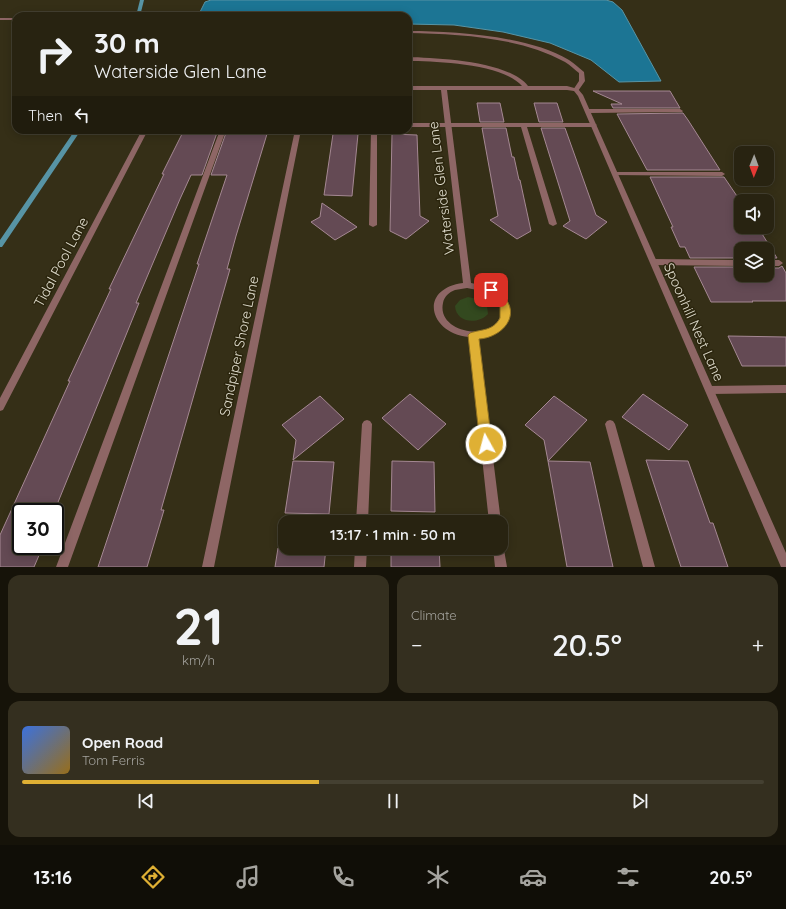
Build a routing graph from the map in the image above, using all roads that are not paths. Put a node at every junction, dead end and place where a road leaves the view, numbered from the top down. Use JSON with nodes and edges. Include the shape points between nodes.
{"nodes":[{"id":1,"x":0,"y":19,"type":"edge"},
{"id":2,"x":8,"y":19,"type":"junction"},
{"id":3,"x":12,"y":19,"type":"edge"},
{"id":4,"x":0,"y":26,"type":"edge"},
{"id":5,"x":412,"y":32,"type":"edge"},
{"id":6,"x":412,"y":59,"type":"edge"},
{"id":7,"x":412,"y":88,"type":"edge"},
{"id":8,"x":444,"y":88,"type":"junction"},
{"id":9,"x":526,"y":88,"type":"junction"},
{"id":10,"x":576,"y":90,"type":"junction"},
{"id":11,"x":588,"y":111,"type":"junction"},
{"id":12,"x":680,"y":111,"type":"dead end"},
{"id":13,"x":412,"y":125,"type":"edge"},
{"id":14,"x":448,"y":125,"type":"junction"},
{"id":15,"x":523,"y":125,"type":"junction"},
{"id":16,"x":594,"y":125,"type":"junction"},
{"id":17,"x":143,"y":134,"type":"edge"},
{"id":18,"x":221,"y":134,"type":"edge"},
{"id":19,"x":297,"y":134,"type":"edge"},
{"id":20,"x":374,"y":134,"type":"edge"},
{"id":21,"x":615,"y":174,"type":"junction"},
{"id":22,"x":722,"y":174,"type":"dead end"},
{"id":23,"x":553,"y":224,"type":"dead end"},
{"id":24,"x":373,"y":225,"type":"dead end"},
{"id":25,"x":654,"y":262,"type":"junction"},
{"id":26,"x":734,"y":263,"type":"edge"},
{"id":27,"x":774,"y":263,"type":"edge"},
{"id":28,"x":779,"y":263,"type":"dead end"},
{"id":29,"x":467,"y":285,"type":"junction"},
{"id":30,"x":473,"y":335,"type":"junction"},
{"id":31,"x":786,"y":389,"type":"edge"},
{"id":32,"x":710,"y":390,"type":"junction"},
{"id":33,"x":0,"y":407,"type":"edge"},
{"id":34,"x":367,"y":424,"type":"dead end"},
{"id":35,"x":610,"y":424,"type":"dead end"},
{"id":36,"x":362,"y":515,"type":"edge"},
{"id":37,"x":495,"y":515,"type":"edge"},
{"id":38,"x":361,"y":555,"type":"edge"},
{"id":39,"x":500,"y":555,"type":"edge"},
{"id":40,"x":786,"y":566,"type":"edge"},
{"id":41,"x":62,"y":567,"type":"edge"},
{"id":42,"x":208,"y":567,"type":"edge"},
{"id":43,"x":360,"y":567,"type":"edge"},
{"id":44,"x":501,"y":567,"type":"edge"},
{"id":45,"x":649,"y":567,"type":"edge"}],
"edges":[{"from":1,"to":2,"type":"street"},
{"from":2,"to":3,"type":"street"},
{"from":2,"to":4,"type":"street"},
{"from":5,"to":10,"type":"street","via":[[460,34],[501,40],[559,56],[576,66],[582,73],[582,81]]},
{"from":6,"to":9,"type":"street","via":[[441,60],[503,72],[518,79]]},
{"from":7,"to":8,"type":"street"},
{"from":8,"to":9,"type":"street"},
{"from":8,"to":14,"type":"street","name":"Waterside Glen Lane"},
{"from":9,"to":10,"type":"street"},
{"from":10,"to":11,"type":"street","name":"Spoonhill Nest Lane"},
{"from":11,"to":12,"type":"street"},
{"from":11,"to":16,"type":"street","name":"Spoonhill Nest Lane"},
{"from":13,"to":14,"type":"street"},
{"from":14,"to":15,"type":"street"},
{"from":14,"to":29,"type":"street","name":"Waterside Glen Lane"},
{"from":15,"to":16,"type":"street"},
{"from":15,"to":23,"type":"street"},
{"from":16,"to":21,"type":"street","name":"Spoonhill Nest Lane"},
{"from":17,"to":33,"type":"street","name":"Tidal Pool Lane"},
{"from":18,"to":41,"type":"street"},
{"from":19,"to":42,"type":"street","name":"Sandpiper Shore Lane"},
{"from":20,"to":24,"type":"street"},
{"from":21,"to":22,"type":"street"},
{"from":21,"to":25,"type":"street","name":"Spoonhill Nest Lane"},
{"from":25,"to":26,"type":"street"},
{"from":25,"to":32,"type":"street","name":"Spoonhill Nest Lane"},
{"from":27,"to":28,"type":"street"},
{"from":29,"to":30,"type":"street","via":[[449,289],[441,296],[438,312],[441,320],[449,328]]},
{"from":29,"to":30,"type":"street","via":[[491,290],[498,295],[506,309],[503,323],[495,330],[483,335]]},
{"from":30,"to":37,"type":"street"},
{"from":31,"to":32,"type":"street"},
{"from":32,"to":40,"type":"street","name":"Spoonhill Nest Lane"},
{"from":34,"to":36,"type":"street"},
{"from":35,"to":45,"type":"street"},
{"from":38,"to":43,"type":"street"},
{"from":39,"to":44,"type":"street"}]}
